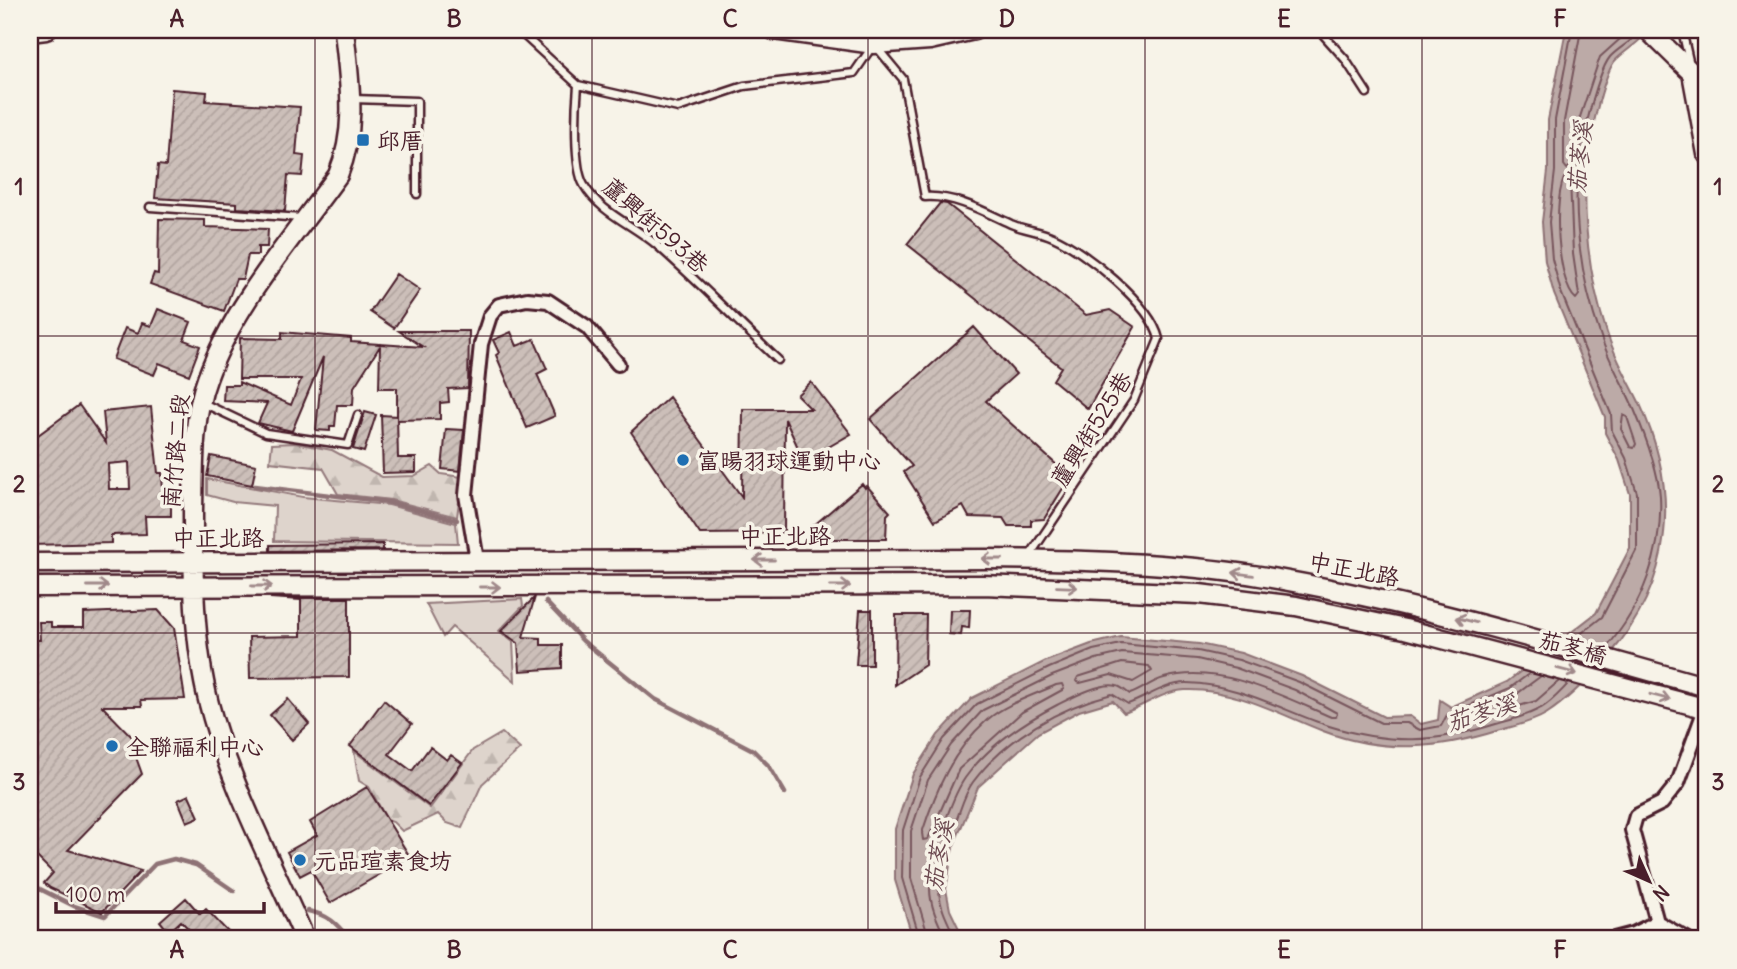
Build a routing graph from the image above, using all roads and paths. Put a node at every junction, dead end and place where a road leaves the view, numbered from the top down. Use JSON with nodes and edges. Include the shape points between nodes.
{"nodes":[{"id":1,"x":46,"y":30,"type":"edge"},
{"id":2,"x":344,"y":30,"type":"edge"},
{"id":3,"x":518,"y":30,"type":"edge"},
{"id":4,"x":774,"y":30,"type":"edge"},
{"id":5,"x":974,"y":30,"type":"edge"},
{"id":6,"x":1319,"y":30,"type":"edge"},
{"id":7,"x":1682,"y":30,"type":"edge"},
{"id":8,"x":1650,"y":31,"type":"edge"},
{"id":9,"x":30,"y":32,"type":"edge"},
{"id":10,"x":874,"y":44,"type":"junction"},
{"id":11,"x":1707,"y":55,"type":"edge"},
{"id":12,"x":1692,"y":73,"type":"junction"},
{"id":13,"x":578,"y":85,"type":"junction"},
{"id":14,"x":1367,"y":93,"type":"dead end"},
{"id":15,"x":351,"y":99,"type":"junction"},
{"id":16,"x":1707,"y":154,"type":"edge"},
{"id":17,"x":417,"y":194,"type":"dead end"},
{"id":18,"x":150,"y":206,"type":"dead end"},
{"id":19,"x":307,"y":219,"type":"junction"},
{"id":20,"x":778,"y":360,"type":"dead end"},
{"id":21,"x":618,"y":364,"type":"dead end"},
{"id":22,"x":202,"y":402,"type":"junction"},
{"id":23,"x":358,"y":415,"type":"dead end"},
{"id":24,"x":477,"y":560,"type":"junction"},
{"id":25,"x":1027,"y":560,"type":"junction"},
{"id":26,"x":193,"y":561,"type":"junction"},
{"id":27,"x":30,"y":563,"type":"edge"},
{"id":28,"x":194,"y":586,"type":"junction"},
{"id":29,"x":30,"y":587,"type":"edge"},
{"id":30,"x":1532,"y":637,"type":"joint"},
{"id":31,"x":1520,"y":658,"type":"joint"},
{"id":32,"x":1707,"y":687,"type":"edge"},
{"id":33,"x":1706,"y":709,"type":"edge"},
{"id":34,"x":1657,"y":922,"type":"junction"},
{"id":35,"x":305,"y":939,"type":"edge"},
{"id":36,"x":1614,"y":939,"type":"edge"},
{"id":37,"x":1687,"y":939,"type":"edge"}],
"edges":[{"from":1,"to":9,"type":"street"},
{"from":2,"to":15,"type":"street","name":"南竹路二段"},
{"from":3,"to":13,"type":"lane"},
{"from":4,"to":10,"type":"street"},
{"from":5,"to":10,"type":"street","via":[[930,40]]},
{"from":6,"to":14,"type":"lane"},
{"from":7,"to":12,"type":"lane"},
{"from":8,"to":12,"type":"street"},
{"from":10,"to":13,"type":"lane","via":[[854,73],[744,86],[678,108]]},
{"from":10,"to":25,"type":"lane","name":"蘆興街525巷","via":[[903,79],[925,197],[973,206],[1053,237],[1096,265],[1147,313],[1156,328],[1159,339],[1134,400]]},
{"from":11,"to":12,"type":"lane"},
{"from":12,"to":16,"type":"street"},
{"from":13,"to":20,"type":"lane","name":"蘆興街593巷","via":[[575,120],[582,182],[593,198],[656,244]]},
{"from":15,"to":17,"type":"lane","via":[[417,101]]},
{"from":15,"to":19,"type":"street","name":"南竹路二段","via":[[345,156],[338,175]]},
{"from":18,"to":19,"type":"lane"},
{"from":19,"to":22,"type":"street","name":"南竹路二段","via":[[221,346]]},
{"from":21,"to":24,"type":"street","via":[[587,327],[548,301],[527,299],[499,305],[490,316],[481,344],[466,495]]},
{"from":22,"to":23,"type":"lane","via":[[266,433],[348,445]]},
{"from":22,"to":26,"type":"street","name":"南竹路二段","via":[[194,477]]},
{"from":25,"to":24,"type":"street","name":"中正北路","one_way":true},
{"from":24,"to":26,"type":"street","name":"中正北路"},
{"from":30,"to":25,"type":"street","name":"中正北路","one_way":true,"via":[[1403,604],[1263,576]]},
{"from":26,"to":27,"type":"street","name":"中正北路"},
{"from":26,"to":28,"type":"street","name":"南竹路二段"},
{"from":29,"to":28,"type":"street","name":"中正北路","one_way":true},
{"from":28,"to":31,"type":"street","name":"中正北路","one_way":true,"via":[[983,585],[1126,589],[1296,606]]},
{"from":28,"to":35,"type":"street","name":"南竹路二段","via":[[195,625],[209,706]]},
{"from":30,"to":32,"type":"street","name":"茄苳橋"},
{"from":31,"to":33,"type":"street","name":"茄苳橋","one_way":true},
{"from":33,"to":34,"type":"street","via":[[1678,783],[1662,803],[1636,816],[1632,830]]},
{"from":34,"to":36,"type":"street"},
{"from":34,"to":37,"type":"street"}]}
